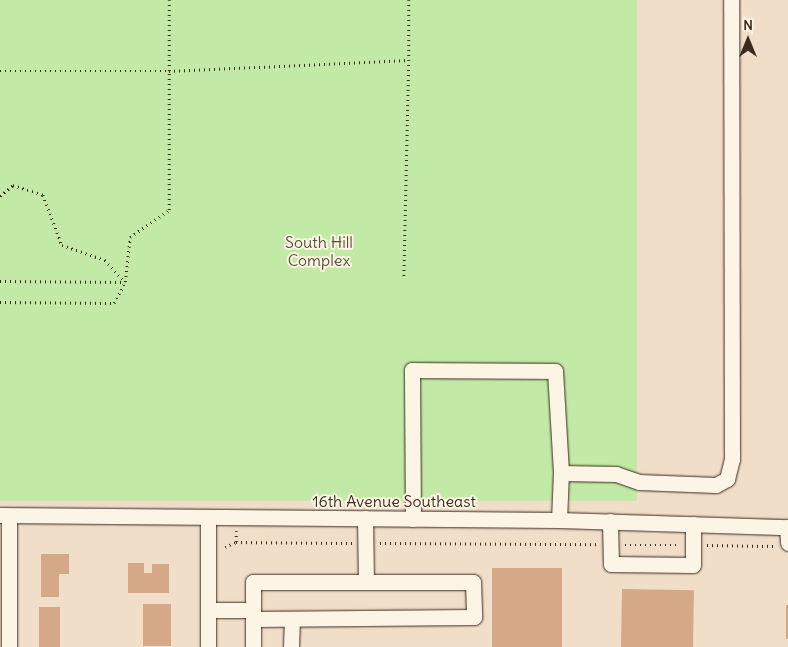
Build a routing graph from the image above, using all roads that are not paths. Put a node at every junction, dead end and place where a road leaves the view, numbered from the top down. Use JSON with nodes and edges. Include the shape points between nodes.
{"nodes":[{"id":1,"x":731,"y":0,"type":"edge"},
{"id":2,"x":561,"y":474,"type":"junction"},
{"id":3,"x":4,"y":516,"type":"edge"},
{"id":4,"x":208,"y":517,"type":"junction"},
{"id":5,"x":365,"y":518,"type":"junction"},
{"id":6,"x":413,"y":519,"type":"junction"},
{"id":7,"x":558,"y":520,"type":"junction"},
{"id":8,"x":610,"y":521,"type":"junction"},
{"id":9,"x":693,"y":524,"type":"junction"},
{"id":10,"x":788,"y":527,"type":"edge"},
{"id":11,"x":783,"y":544,"type":"edge"},
{"id":12,"x":366,"y":581,"type":"junction"},
{"id":13,"x":208,"y":610,"type":"junction"},
{"id":14,"x":253,"y":614,"type":"junction"},
{"id":15,"x":292,"y":618,"type":"junction"},
{"id":16,"x":9,"y":647,"type":"edge"},
{"id":17,"x":208,"y":647,"type":"edge"},
{"id":18,"x":253,"y":647,"type":"edge"},
{"id":19,"x":291,"y":647,"type":"edge"}],
"edges":[{"from":1,"to":2,"type":"street","via":[[732,459],[727,479],[716,485],[639,482],[616,474]]},
{"from":2,"to":6,"type":"street","via":[[555,371],[412,370]]},
{"from":2,"to":7,"type":"street"},
{"from":3,"to":4,"type":"street","name":"16th Avenue Southeast"},
{"from":3,"to":16,"type":"street"},
{"from":4,"to":5,"type":"street","name":"16th Avenue Southeast"},
{"from":4,"to":13,"type":"street"},
{"from":5,"to":6,"type":"street","name":"16th Avenue Southeast"},
{"from":5,"to":12,"type":"street"},
{"from":6,"to":7,"type":"street","name":"16th Avenue Southeast"},
{"from":7,"to":8,"type":"street","name":"16th Avenue Southeast"},
{"from":8,"to":9,"type":"street","name":"16th Avenue Southeast"},
{"from":8,"to":9,"type":"street","via":[[611,564],[693,565]]},
{"from":9,"to":10,"type":"street","name":"16th Avenue Southeast"},
{"from":10,"to":11,"type":"street"},
{"from":12,"to":14,"type":"street","via":[[253,582]]},
{"from":12,"to":15,"type":"street","via":[[474,582],[474,617]]},
{"from":13,"to":14,"type":"street"},
{"from":13,"to":17,"type":"street"},
{"from":14,"to":15,"type":"street"},
{"from":14,"to":18,"type":"street"},
{"from":15,"to":19,"type":"street"}]}
